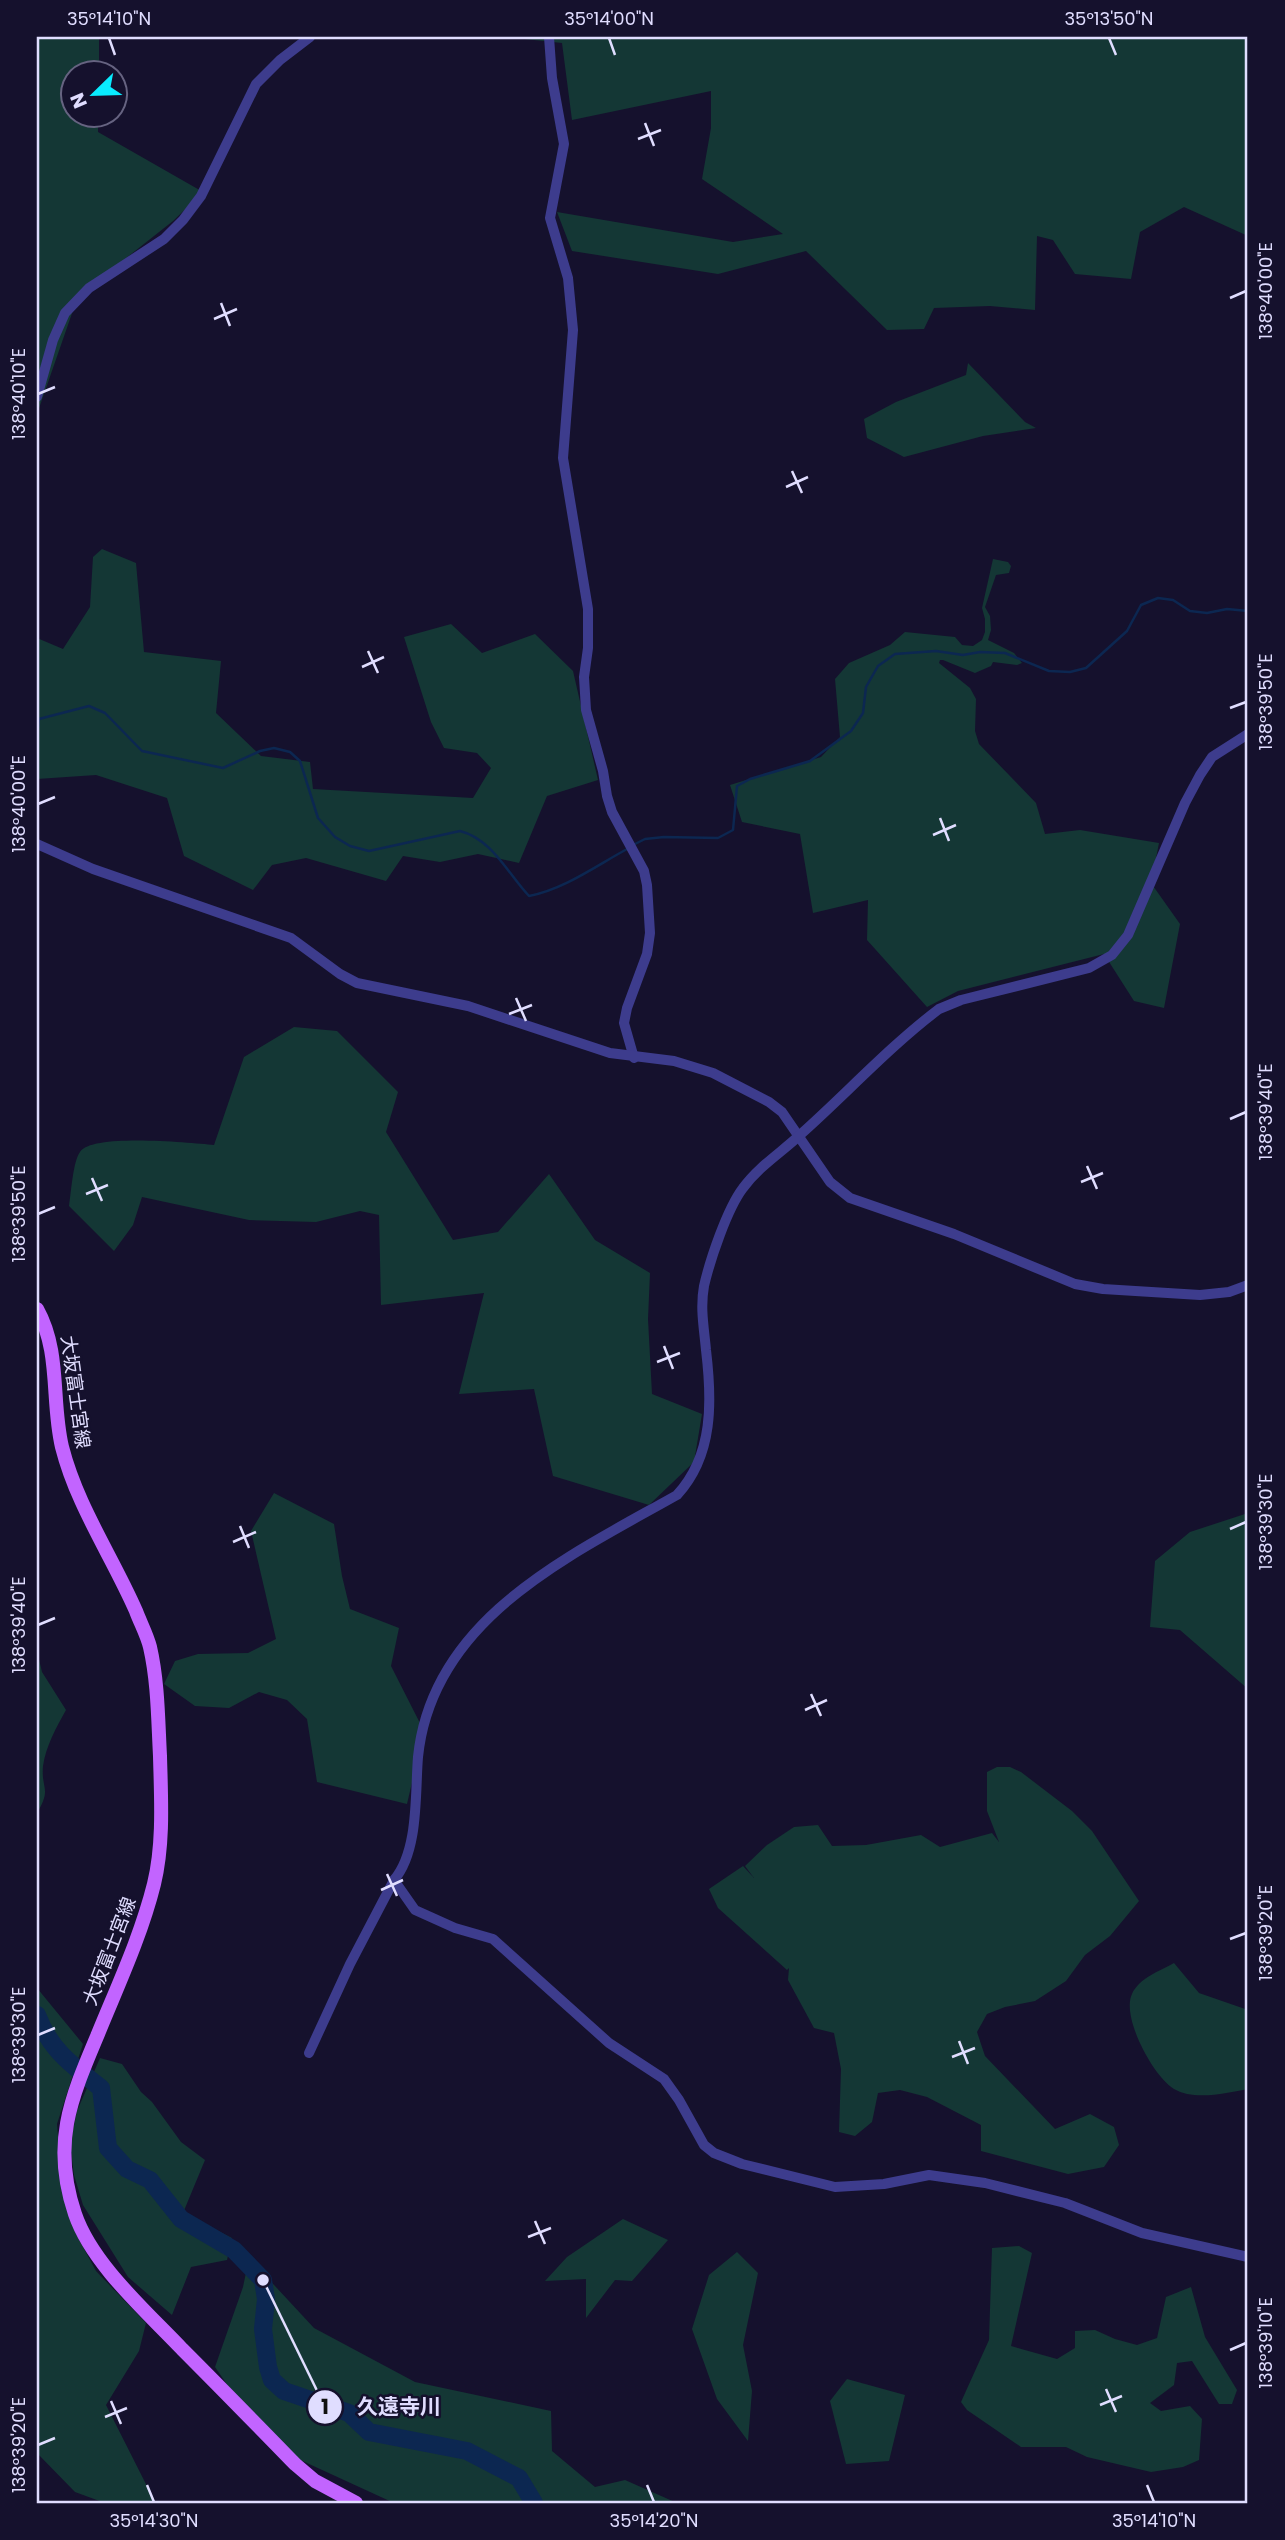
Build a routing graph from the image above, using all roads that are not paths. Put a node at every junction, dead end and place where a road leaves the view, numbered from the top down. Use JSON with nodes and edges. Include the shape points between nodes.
{"nodes":[{"id":1,"x":310,"y":37,"type":"edge"},
{"id":2,"x":549,"y":37,"type":"edge"},
{"id":3,"x":37,"y":397,"type":"edge"},
{"id":4,"x":1248,"y":734,"type":"edge"},
{"id":5,"x":37,"y":844,"type":"edge"},
{"id":6,"x":634,"y":1058,"type":"junction"},
{"id":7,"x":800,"y":1136,"type":"junction"},
{"id":8,"x":1248,"y":1285,"type":"edge"},
{"id":9,"x":37,"y":1309,"type":"edge"},
{"id":10,"x":394,"y":1880,"type":"junction"},
{"id":11,"x":309,"y":2053,"type":"dead end"},
{"id":12,"x":1248,"y":2257,"type":"edge"},
{"id":13,"x":356,"y":2503,"type":"edge"}],
"edges":[{"from":1,"to":3,"type":"street","via":[[256,84],[203,192],[183,220],[164,239],[89,288],[65,313]]},
{"from":2,"to":6,"type":"street","via":[[564,144],[550,218],[571,301],[563,458],[588,609],[586,710],[607,796],[647,885],[647,954],[624,1023]]},
{"from":4,"to":7,"type":"street","via":[[1212,757],[1200,775],[1128,935],[1112,955],[1089,968],[939,1009]]},
{"from":5,"to":6,"type":"street","via":[[93,869],[292,938],[357,983],[468,1006]]},
{"from":6,"to":7,"type":"street","via":[[674,1061],[713,1073],[769,1102]]},
{"from":7,"to":8,"type":"street","via":[[830,1182],[850,1198],[965,1238],[1075,1284],[1200,1295]]},
{"from":7,"to":10,"type":"street","via":[[756,1172],[735,1199],[709,1268],[702,1311],[710,1382],[709,1424],[688,1483],[677,1495],[529,1583],[481,1625],[454,1660],[426,1723],[418,1758],[411,1844]]},
{"from":9,"to":13,"type":"main road","name":"大坂富士宮線","via":[[52,1348],[57,1420],[70,1473],[149,1645],[161,1788],[155,1881],[75,2087],[64,2157],[67,2187],[76,2217],[111,2274],[295,2464],[315,2481]]},
{"from":10,"to":11,"type":"street"},
{"from":10,"to":12,"type":"street","via":[[415,1910],[493,1939],[609,2043],[664,2079],[704,2145],[715,2153],[835,2187],[929,2175],[985,2183],[1065,2203],[1142,2232]]}]}
